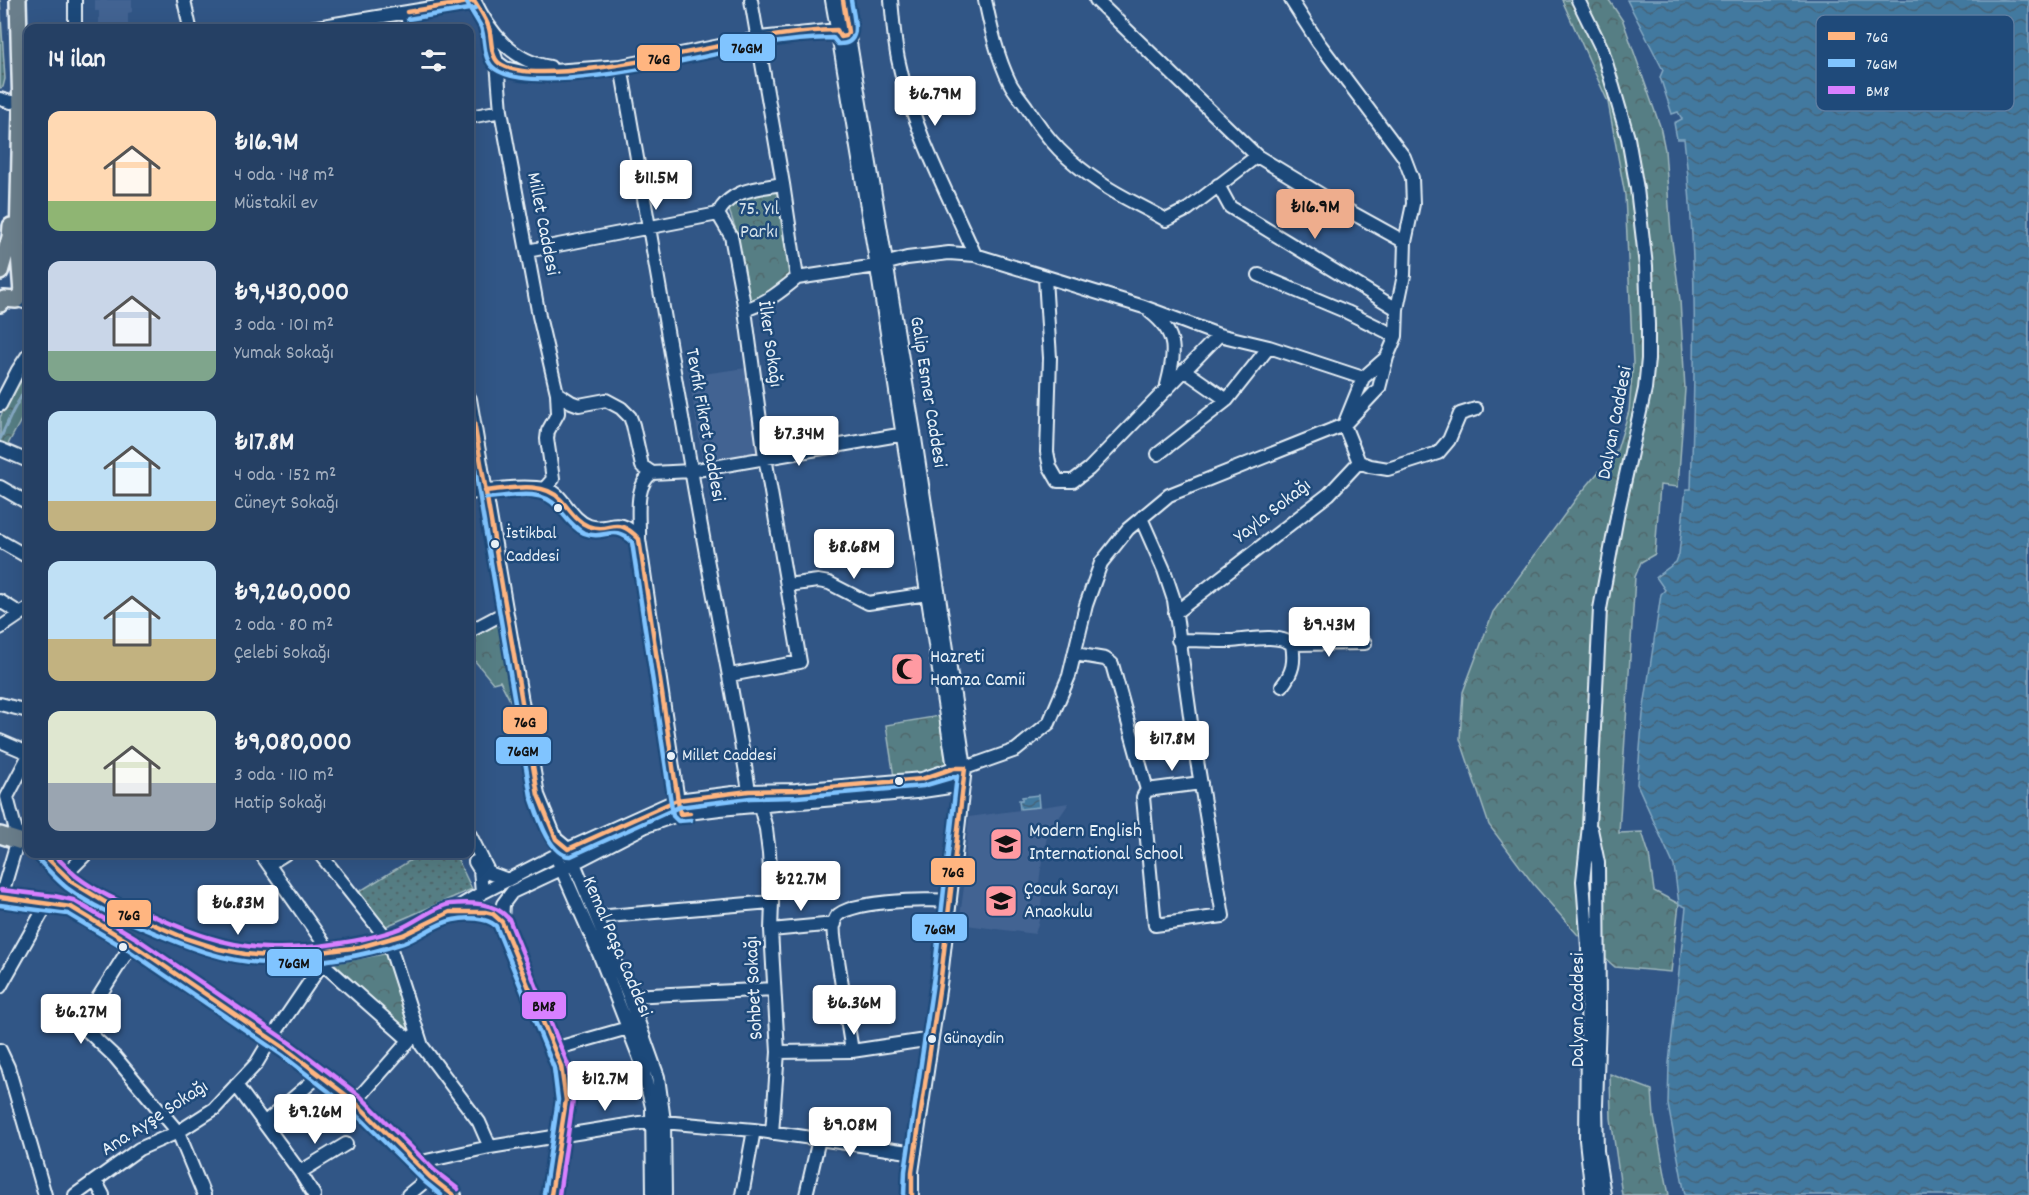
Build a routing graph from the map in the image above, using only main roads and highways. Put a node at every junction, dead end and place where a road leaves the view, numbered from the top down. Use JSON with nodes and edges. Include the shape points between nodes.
{"nodes":[{"id":1,"x":8,"y":0,"type":"edge"},
{"id":2,"x":18,"y":0,"type":"edge"},
{"id":3,"x":5,"y":100,"type":"edge"},
{"id":4,"x":13,"y":243,"type":"junction"},
{"id":5,"x":0,"y":272,"type":"edge"},
{"id":6,"x":14,"y":299,"type":"edge"},
{"id":7,"x":0,"y":834,"type":"edge"},
{"id":8,"x":23,"y":842,"type":"edge"},
{"id":9,"x":47,"y":858,"type":"edge"},
{"id":10,"x":69,"y":878,"type":"junction"},
{"id":11,"x":94,"y":896,"type":"junction"},
{"id":12,"x":1,"y":897,"type":"edge"},
{"id":13,"x":55,"y":903,"type":"junction"},
{"id":14,"x":85,"y":915,"type":"junction"},
{"id":15,"x":453,"y":1195,"type":"edge"},
{"id":16,"x":551,"y":1195,"type":"edge"}],
"edges":[{"from":1,"to":3,"type":"main road"},
{"from":2,"to":4,"type":"main road","via":[[21,111]]},
{"from":3,"to":4,"type":"main road"},
{"from":4,"to":5,"type":"main road"},
{"from":4,"to":6,"type":"main road"},
{"from":7,"to":8,"type":"main road"},
{"from":9,"to":10,"type":"main road"},
{"from":10,"to":11,"type":"main road"},
{"from":10,"to":13,"type":"main road","via":[[72,893]]},
{"from":11,"to":14,"type":"main road","via":[[83,902]]},
{"from":11,"to":16,"type":"main road","via":[[185,938],[219,949],[268,956],[326,958],[388,940],[450,912],[493,914],[502,922],[561,1066],[566,1100]]},
{"from":12,"to":13,"type":"main road"},
{"from":13,"to":14,"type":"main road"},
{"from":14,"to":15,"type":"main road","via":[[320,1075],[355,1102],[430,1178]]}]}
